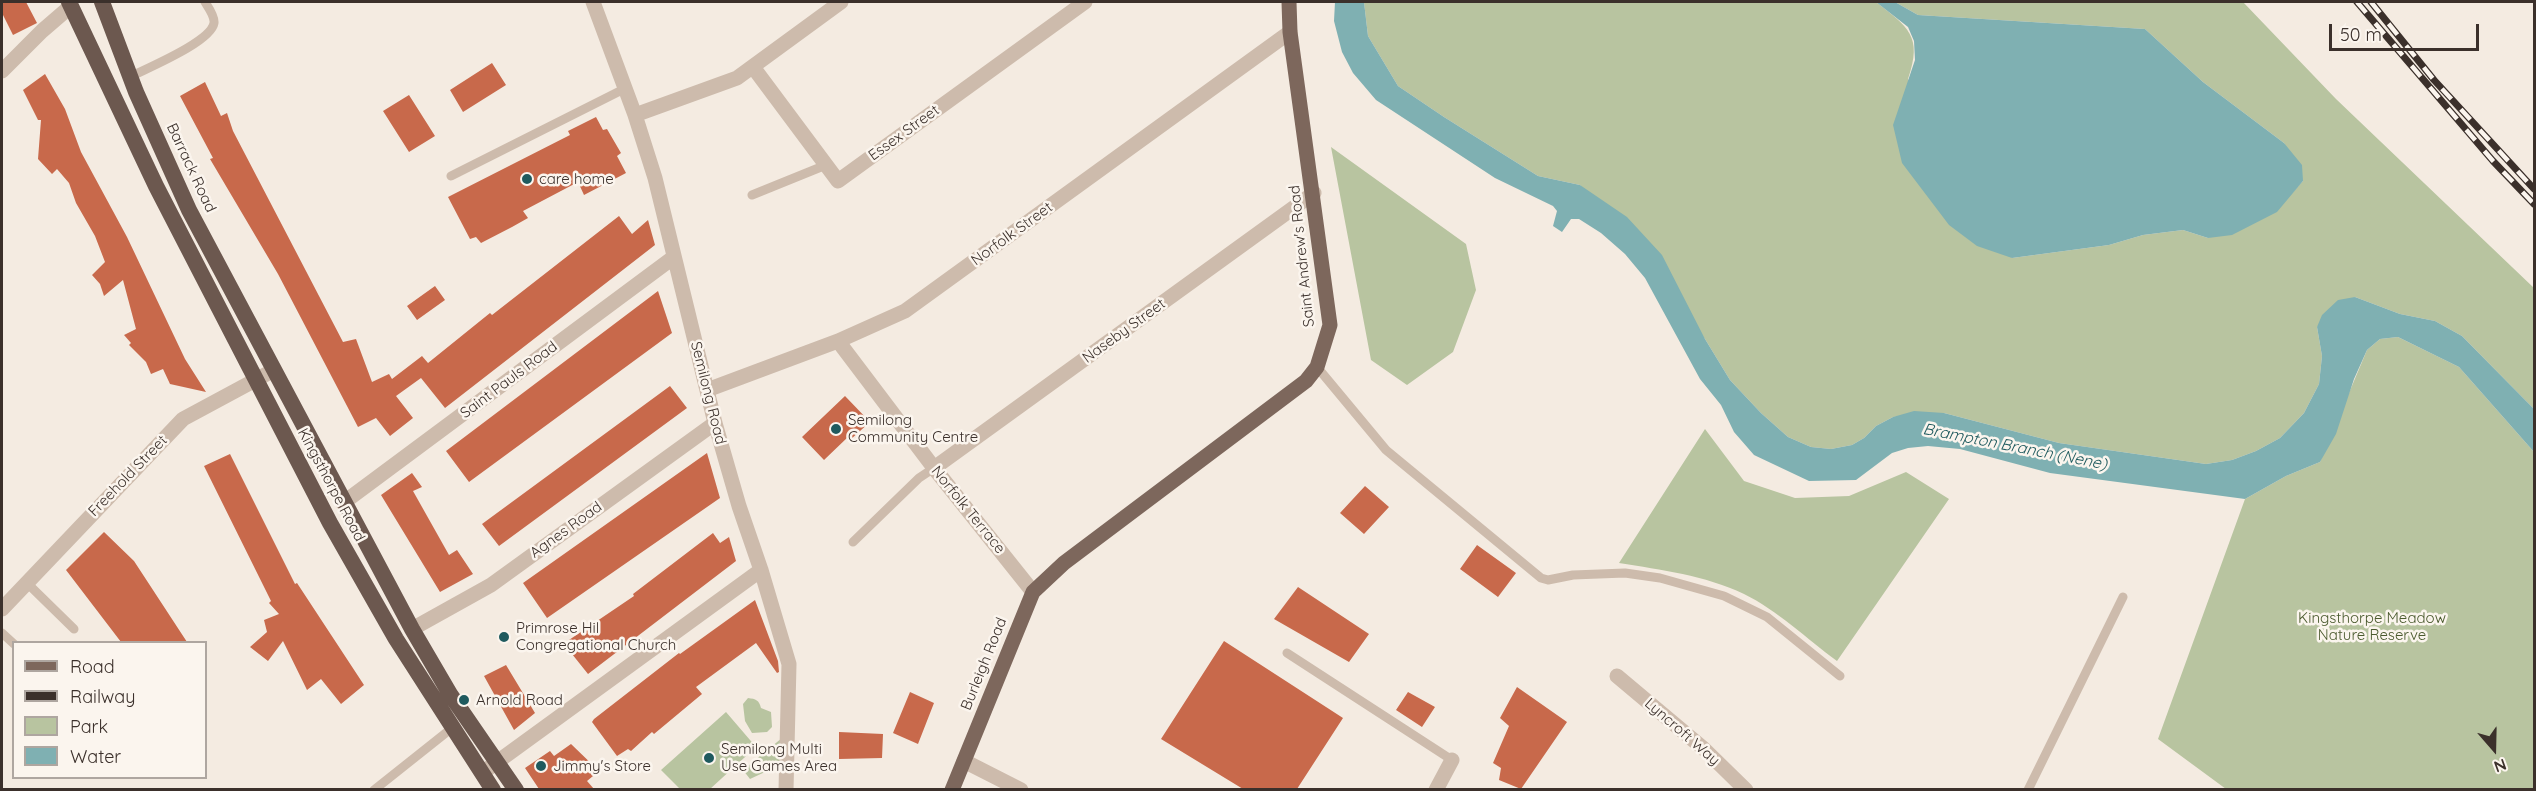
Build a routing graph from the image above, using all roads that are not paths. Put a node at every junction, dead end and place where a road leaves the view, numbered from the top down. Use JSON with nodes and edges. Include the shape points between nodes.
{"nodes":[{"id":1,"x":102,"y":2,"type":"edge"},
{"id":2,"x":205,"y":2,"type":"edge"},
{"id":3,"x":593,"y":2,"type":"edge"},
{"id":4,"x":841,"y":2,"type":"edge"},
{"id":5,"x":1085,"y":2,"type":"edge"},
{"id":6,"x":1289,"y":2,"type":"edge"},
{"id":7,"x":71,"y":3,"type":"edge"},
{"id":8,"x":1290,"y":32,"type":"junction"},
{"id":9,"x":753,"y":67,"type":"junction"},
{"id":10,"x":2,"y":71,"type":"edge"},
{"id":11,"x":130,"y":77,"type":"junction"},
{"id":12,"x":624,"y":90,"type":"junction"},
{"id":13,"x":635,"y":115,"type":"junction"},
{"id":14,"x":826,"y":165,"type":"junction"},
{"id":15,"x":451,"y":176,"type":"dead end"},
{"id":16,"x":1314,"y":193,"type":"junction"},
{"id":17,"x":752,"y":195,"type":"dead end"},
{"id":18,"x":674,"y":257,"type":"junction"},
{"id":19,"x":838,"y":341,"type":"junction"},
{"id":20,"x":260,"y":344,"type":"joint"},
{"id":21,"x":1317,"y":367,"type":"junction"},
{"id":22,"x":274,"y":369,"type":"junction"},
{"id":23,"x":255,"y":380,"type":"junction"},
{"id":24,"x":708,"y":390,"type":"junction"},
{"id":25,"x":715,"y":423,"type":"junction"},
{"id":26,"x":934,"y":468,"type":"junction"},
{"id":27,"x":343,"y":503,"type":"junction"},
{"id":28,"x":854,"y":542,"type":"dead end"},
{"id":29,"x":1064,"y":563,"type":"joint"},
{"id":30,"x":761,"y":570,"type":"junction"},
{"id":31,"x":27,"y":583,"type":"junction"},
{"id":32,"x":1033,"y":592,"type":"junction"},
{"id":33,"x":2123,"y":597,"type":"dead end"},
{"id":34,"x":2,"y":609,"type":"edge"},
{"id":35,"x":74,"y":629,"type":"dead end"},
{"id":36,"x":412,"y":629,"type":"junction"},
{"id":37,"x":1287,"y":653,"type":"dead end"},
{"id":38,"x":1617,"y":676,"type":"dead end"},
{"id":39,"x":1840,"y":676,"type":"dead end"},
{"id":40,"x":452,"y":728,"type":"junction"},
{"id":41,"x":1452,"y":760,"type":"joint"},
{"id":42,"x":964,"y":761,"type":"junction"},
{"id":43,"x":496,"y":762,"type":"junction"},
{"id":44,"x":482,"y":773,"type":"junction"},
{"id":45,"x":374,"y":789,"type":"edge"},
{"id":46,"x":493,"y":789,"type":"edge"},
{"id":47,"x":516,"y":789,"type":"edge"},
{"id":48,"x":786,"y":789,"type":"edge"},
{"id":49,"x":952,"y":789,"type":"edge"},
{"id":50,"x":1022,"y":789,"type":"edge"},
{"id":51,"x":1436,"y":789,"type":"edge"},
{"id":52,"x":1746,"y":789,"type":"edge"},
{"id":53,"x":2028,"y":789,"type":"edge"}],
"edges":[{"from":1,"to":11,"type":"highway","name":"Barrack Road"},
{"from":2,"to":11,"type":"lane","via":[[213,17],[211,29],[198,42]]},
{"from":3,"to":12,"type":"street","name":"Semilong Road"},
{"from":4,"to":9,"type":"street"},
{"from":5,"to":14,"type":"street","name":"Essex Street","via":[[838,181]]},
{"from":6,"to":8,"type":"main road","name":"Saint Andrew's Road"},
{"from":7,"to":10,"type":"street"},
{"from":7,"to":23,"type":"highway","name":"Kingsthorpe Road","via":[[156,186]]},
{"from":8,"to":16,"type":"main road","name":"Saint Andrew's Road"},
{"from":8,"to":19,"type":"street","name":"Norfolk Street","via":[[905,311]]},
{"from":9,"to":13,"type":"street","via":[[737,78]]},
{"from":9,"to":14,"type":"street","name":"Essex Street"},
{"from":11,"to":20,"type":"highway","name":"Barrack Road","via":[[189,210]]},
{"from":12,"to":13,"type":"street","name":"Semilong Road"},
{"from":12,"to":15,"type":"lane"},
{"from":13,"to":18,"type":"street","name":"Semilong Road"},
{"from":14,"to":17,"type":"lane"},
{"from":16,"to":21,"type":"main road","name":"Saint Andrew's Road","via":[[1330,325]]},
{"from":16,"to":26,"type":"street","name":"Naseby Street"},
{"from":18,"to":24,"type":"street","name":"Semilong Road"},
{"from":18,"to":27,"type":"street","name":"Saint Pauls Road"},
{"from":19,"to":24,"type":"street","name":"Norfolk Street"},
{"from":19,"to":26,"type":"street","name":"Norfolk Terrace"},
{"from":20,"to":22,"type":"highway","name":"Kingsthorpe Road"},
{"from":21,"to":29,"type":"main road","name":"Saint Andrew's Road","via":[[1306,381]]},
{"from":21,"to":39,"type":"lane","via":[[1386,450],[1541,578],[1625,573],[1660,578],[1724,596],[1767,617]]},
{"from":22,"to":23,"type":"street","name":"Freehold Street"},
{"from":22,"to":27,"type":"highway","name":"Kingsthorpe Road"},
{"from":23,"to":31,"type":"street","name":"Freehold Street","via":[[183,419]]},
{"from":23,"to":40,"type":"highway","name":"Kingsthorpe Road","via":[[396,639]]},
{"from":24,"to":25,"type":"street","name":"Semilong Road"},
{"from":25,"to":30,"type":"street","name":"Semilong Road"},
{"from":25,"to":36,"type":"street","name":"Agnes Road","via":[[491,585]]},
{"from":26,"to":28,"type":"lane"},
{"from":26,"to":32,"type":"street","name":"Norfolk Terrace"},
{"from":27,"to":36,"type":"highway","name":"Kingsthorpe Road"},
{"from":29,"to":32,"type":"main road","name":"Burleigh Road"},
{"from":30,"to":43,"type":"street"},
{"from":30,"to":48,"type":"street","name":"Semilong Road","via":[[789,664]]},
{"from":31,"to":34,"type":"street","name":"Freehold Street"},
{"from":31,"to":35,"type":"lane"},
{"from":32,"to":42,"type":"main road","name":"Burleigh Road"},
{"from":33,"to":53,"type":"lane"},
{"from":36,"to":43,"type":"highway","name":"Kingsthorpe Road"},
{"from":37,"to":41,"type":"lane"},
{"from":38,"to":52,"type":"street","name":"Lyncroft Way"},
{"from":40,"to":44,"type":"highway","name":"Kingsthorpe Road"},
{"from":40,"to":45,"type":"lane"},
{"from":41,"to":51,"type":"street"},
{"from":42,"to":49,"type":"main road","name":"Burleigh Road"},
{"from":42,"to":50,"type":"street"},
{"from":43,"to":44,"type":"street"},
{"from":43,"to":47,"type":"highway","name":"Kingsthorpe Road"},
{"from":44,"to":46,"type":"highway","name":"Kingsthorpe Road"}]}
